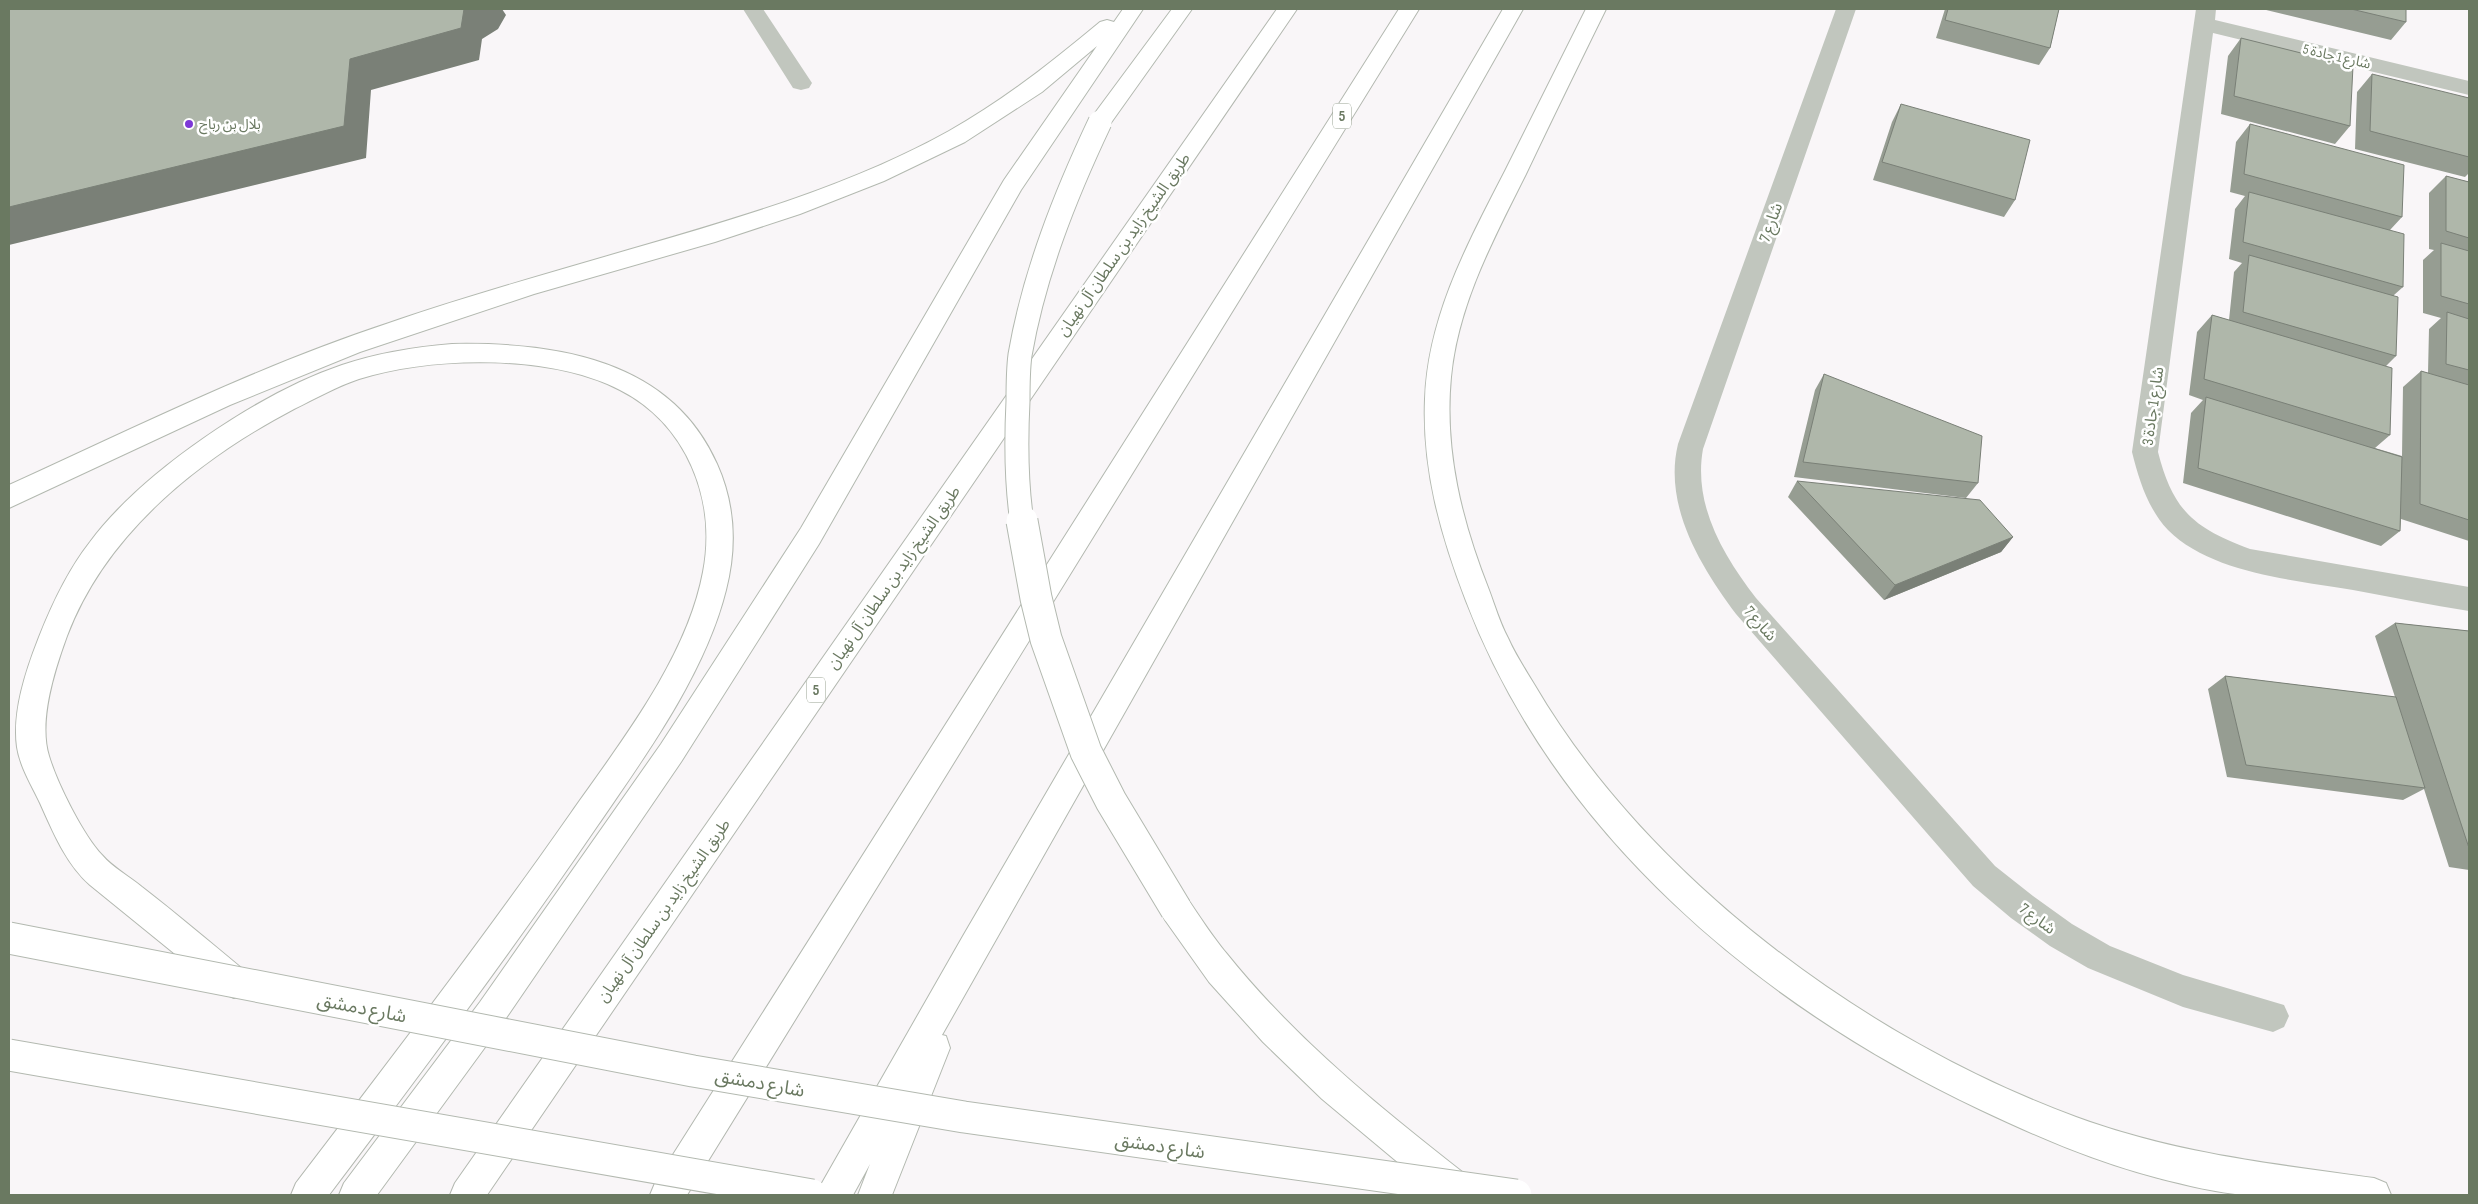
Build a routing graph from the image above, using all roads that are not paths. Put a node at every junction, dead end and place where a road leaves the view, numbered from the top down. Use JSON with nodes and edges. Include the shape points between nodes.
{"nodes":[{"id":1,"x":753,"y":9,"type":"edge"},
{"id":2,"x":1126,"y":9,"type":"edge"},
{"id":3,"x":1133,"y":9,"type":"edge"},
{"id":4,"x":1182,"y":9,"type":"edge"},
{"id":5,"x":1287,"y":9,"type":"edge"},
{"id":6,"x":1409,"y":9,"type":"edge"},
{"id":7,"x":1513,"y":9,"type":"edge"},
{"id":8,"x":1596,"y":9,"type":"edge"},
{"id":9,"x":1846,"y":9,"type":"edge"},
{"id":10,"x":2205,"y":17,"type":"edge"},
{"id":11,"x":801,"y":83,"type":"dead end"},
{"id":12,"x":2469,"y":88,"type":"edge"},
{"id":13,"x":9,"y":497,"type":"edge"},
{"id":14,"x":2469,"y":599,"type":"edge"},
{"id":15,"x":9,"y":938,"type":"edge"},
{"id":16,"x":974,"y":947,"type":"junction"},
{"id":17,"x":234,"y":982,"type":"junction"},
{"id":18,"x":2273,"y":1016,"type":"dead end"},
{"id":19,"x":9,"y":1055,"type":"edge"},
{"id":20,"x":308,"y":1195,"type":"edge"},
{"id":21,"x":356,"y":1195,"type":"edge"},
{"id":22,"x":467,"y":1195,"type":"edge"},
{"id":23,"x":667,"y":1195,"type":"edge"},
{"id":24,"x":812,"y":1195,"type":"edge"},
{"id":25,"x":834,"y":1195,"type":"edge"},
{"id":26,"x":874,"y":1195,"type":"edge"},
{"id":27,"x":1465,"y":1195,"type":"edge"},
{"id":28,"x":1516,"y":1195,"type":"edge"},
{"id":29,"x":2374,"y":1195,"type":"edge"}],
"edges":[{"from":1,"to":11,"type":"street"},
{"from":2,"to":13,"type":"main road","via":[[1088,46],[1027,93],[951,141],[895,168],[727,231],[490,298],[350,345],[210,404]]},
{"from":3,"to":21,"type":"main road","via":[[1012,186],[810,536],[671,753],[491,1013]]},
{"from":4,"to":27,"type":"main road","bridge":true,"via":[[1100,122],[1052,229],[1034,289],[1020,353],[1016,414],[1017,477],[1040,615],[1062,687],[1091,763],[1176,909],[1219,969],[1276,1033],[1390,1138]]},
{"from":5,"to":22,"type":"main road","name":"طريق الشيخ زايد بن سلطان آل نهيان","number":"5"},
{"from":6,"to":23,"type":"main road","number":"5"},
{"from":7,"to":16,"type":"main road"},
{"from":8,"to":29,"type":"main road","via":[[1472,259],[1457,296],[1446,334],[1437,407],[1446,505],[1473,592],[1523,693],[1560,751],[1605,809],[1717,922],[1787,978],[1864,1030],[1946,1077],[2034,1118],[2125,1151],[2201,1171]]},
{"from":9,"to":18,"type":"street","name":"شارع 7","via":[[1689,453],[1689,489],[1696,522],[1709,552],[1746,606],[1984,876],[2061,935],[2099,957],[2184,991]]},
{"from":10,"to":12,"type":"street","name":"شارع 1 جادة 5"},
{"from":10,"to":14,"type":"street","name":"شارع 1 جادة 3","via":[[2145,452],[2150,480],[2161,504],[2179,523],[2200,540],[2221,550],[2249,560]]},
{"from":15,"to":17,"type":"main road","name":"شارع دمشق","bridge":true},
{"from":16,"to":25,"type":"main road"},
{"from":16,"to":26,"type":"main road"},
{"from":17,"to":20,"type":"main road","via":[[88,863],[32,749],[36,687],[56,625],[81,578],[111,535],[160,488],[211,446],[279,404],[349,372],[452,352],[505,352],[608,373],[652,395],[682,426],[706,463],[719,508],[721,544],[713,592],[689,653],[628,754],[554,864],[448,1013]]},
{"from":17,"to":28,"type":"main road","name":"شارع دمشق","bridge":true,"via":[[693,1071],[964,1117]]},
{"from":19,"to":24,"type":"main road","bridge":true}]}
